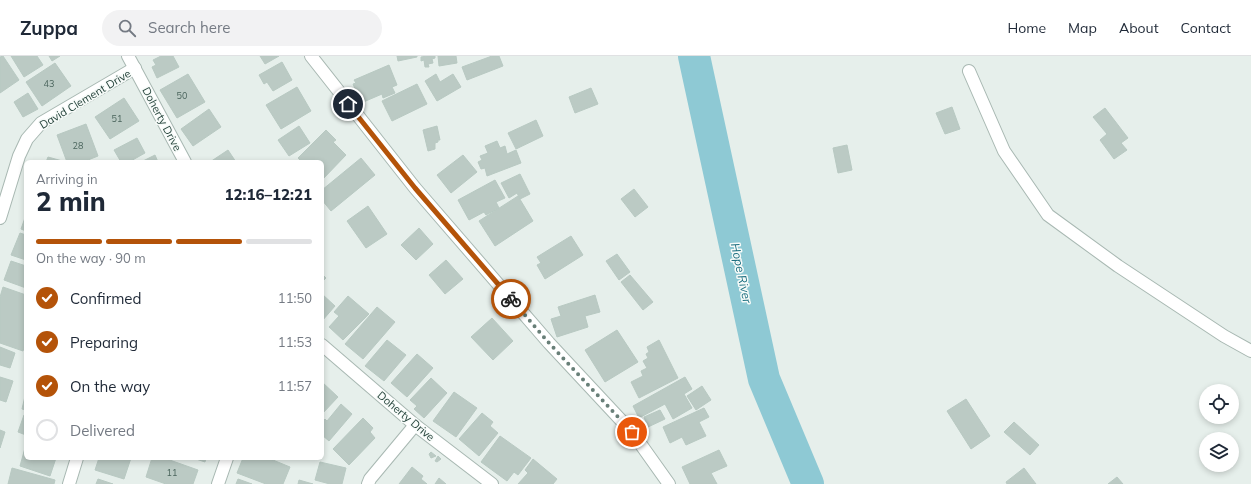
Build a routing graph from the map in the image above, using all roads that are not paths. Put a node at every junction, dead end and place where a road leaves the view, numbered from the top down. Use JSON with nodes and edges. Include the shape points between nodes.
{"nodes":[{"id":1,"x":128,"y":56,"type":"edge"},
{"id":2,"x":311,"y":56,"type":"edge"},
{"id":3,"x":135,"y":68,"type":"junction"},
{"id":4,"x":969,"y":71,"type":"dead end"},
{"id":5,"x":184,"y":160,"type":"edge"},
{"id":6,"x":0,"y":218,"type":"edge"},
{"id":7,"x":324,"y":347,"type":"edge"},
{"id":8,"x":1251,"y":351,"type":"edge"},
{"id":9,"x":415,"y":425,"type":"junction"},
{"id":10,"x":76,"y":460,"type":"edge"},
{"id":11,"x":226,"y":460,"type":"edge"},
{"id":12,"x":69,"y":484,"type":"edge"},
{"id":13,"x":218,"y":484,"type":"edge"},
{"id":14,"x":368,"y":484,"type":"edge"},
{"id":15,"x":492,"y":484,"type":"edge"},
{"id":16,"x":669,"y":484,"type":"edge"}],
"edges":[{"from":1,"to":3,"type":"street","name":"Doherty Drive"},
{"from":2,"to":16,"type":"street","via":[[415,188],[549,343],[632,432]]},
{"from":3,"to":5,"type":"street","name":"Doherty Drive"},
{"from":3,"to":6,"type":"street","name":"David Clement Drive","via":[[41,123],[26,139]]},
{"from":4,"to":8,"type":"street","via":[[1004,151],[1048,215],[1118,266]]},
{"from":7,"to":9,"type":"street","name":"Doherty Drive"},
{"from":9,"to":14,"type":"street"},
{"from":9,"to":15,"type":"street","name":"Doherty Drive"},
{"from":10,"to":12,"type":"street"},
{"from":11,"to":13,"type":"street"}]}
